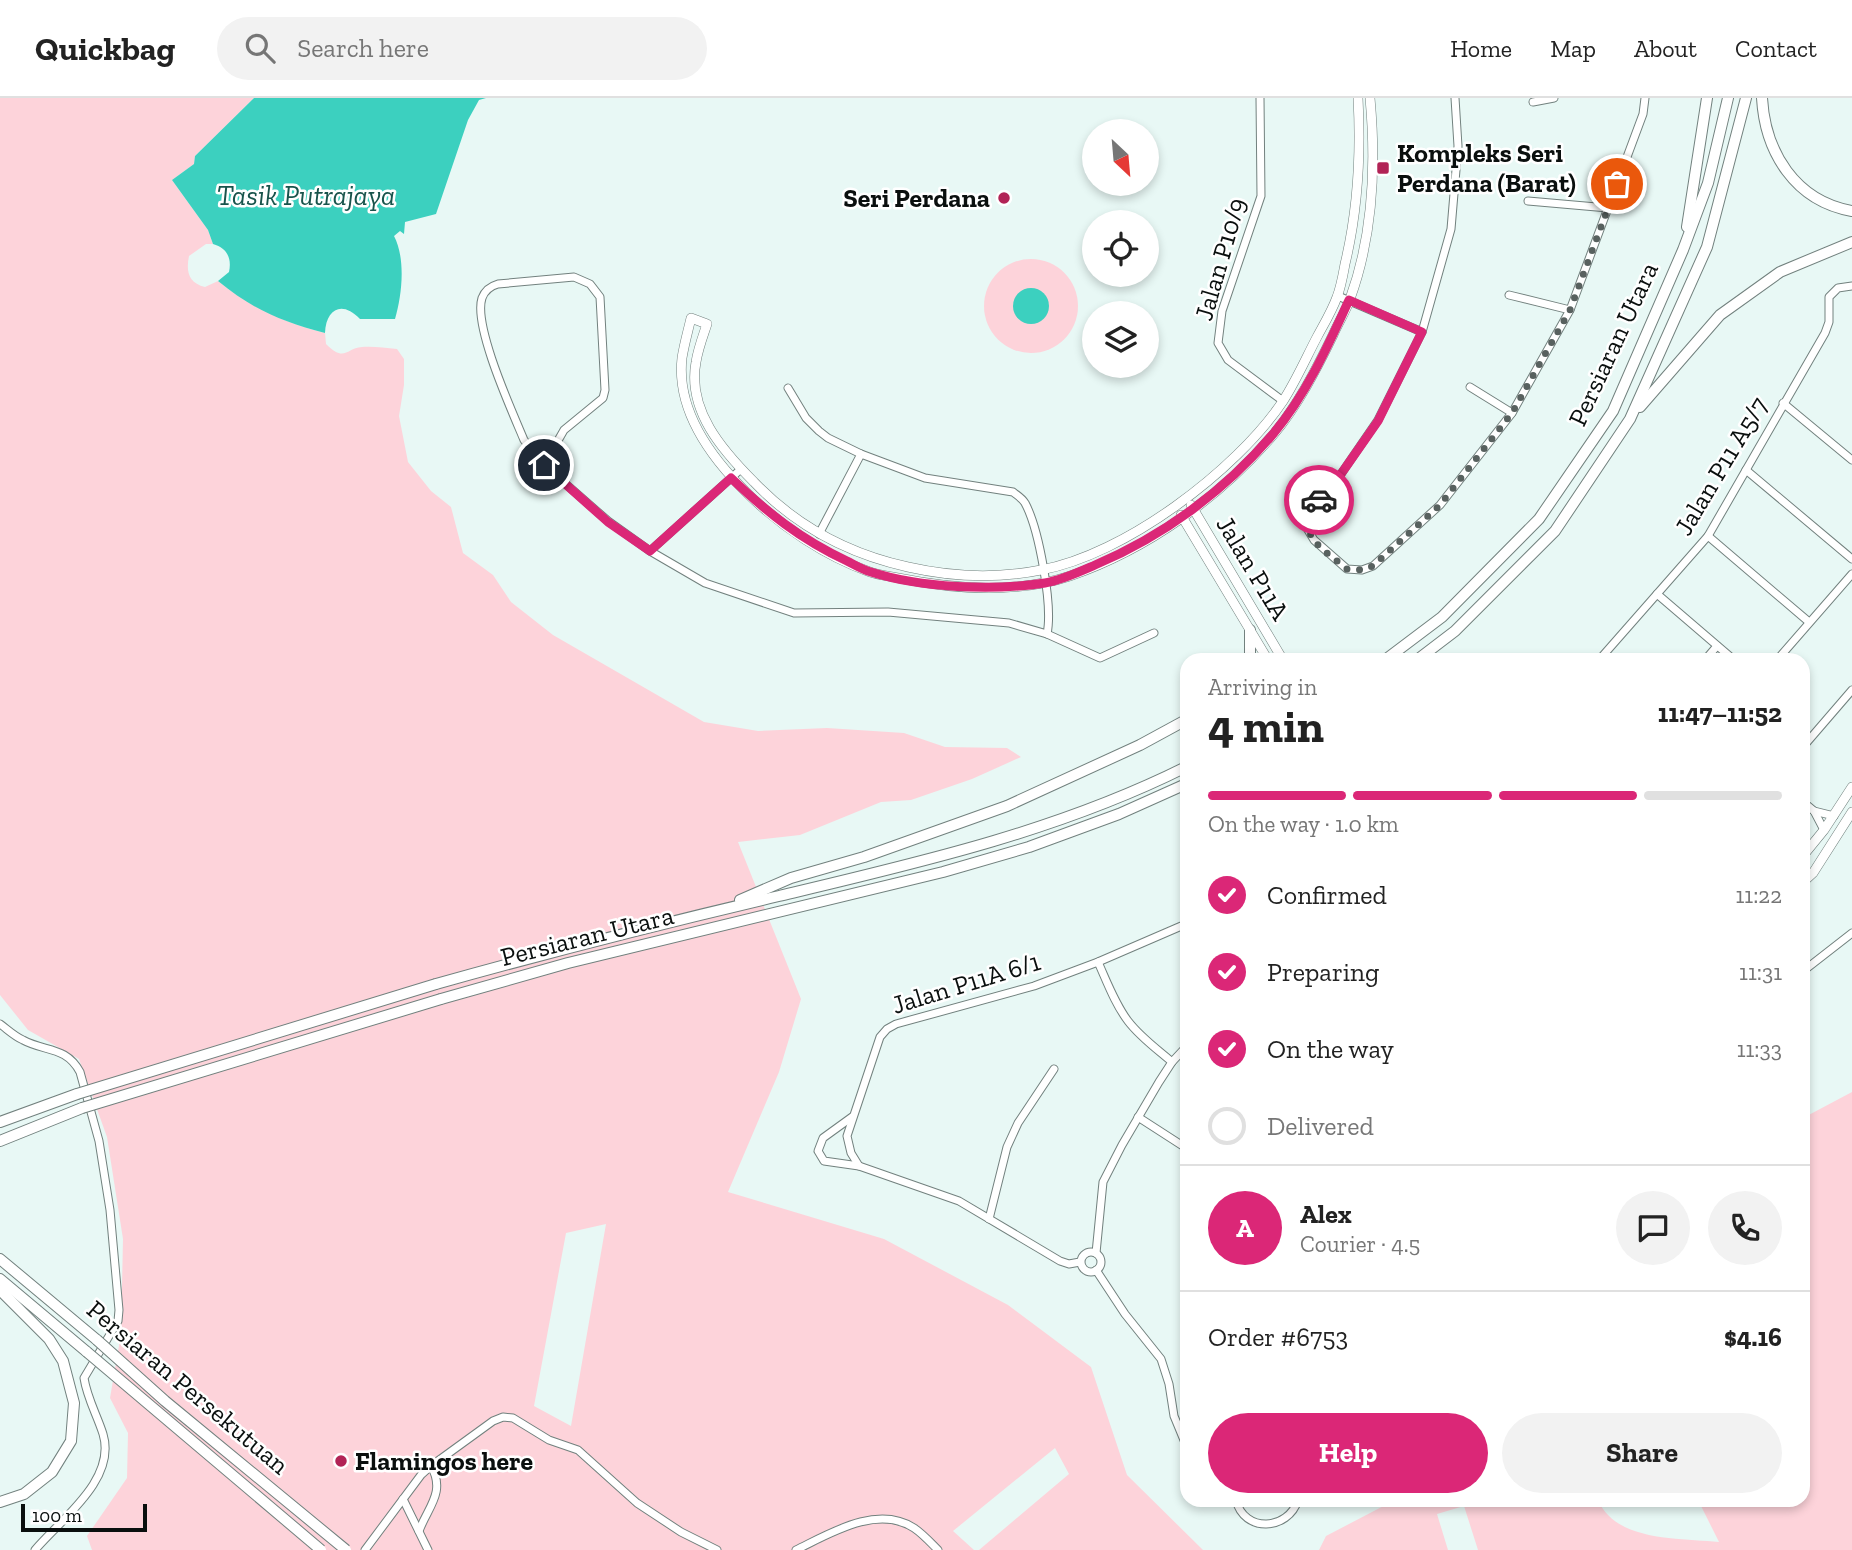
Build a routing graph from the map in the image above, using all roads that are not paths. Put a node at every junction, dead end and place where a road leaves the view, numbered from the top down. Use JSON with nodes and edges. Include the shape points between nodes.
{"nodes":[{"id":1,"x":1260,"y":98,"type":"edge"},
{"id":2,"x":1358,"y":98,"type":"edge"},
{"id":3,"x":1370,"y":98,"type":"edge"},
{"id":4,"x":1455,"y":98,"type":"edge"},
{"id":5,"x":1554,"y":98,"type":"edge"},
{"id":6,"x":1645,"y":98,"type":"edge"},
{"id":7,"x":1707,"y":98,"type":"edge"},
{"id":8,"x":1728,"y":98,"type":"edge"},
{"id":9,"x":1746,"y":98,"type":"edge"},
{"id":10,"x":1762,"y":98,"type":"edge"},
{"id":11,"x":1533,"y":102,"type":"dead end"},
{"id":12,"x":1528,"y":201,"type":"dead end"},
{"id":13,"x":1608,"y":208,"type":"junction"},
{"id":14,"x":1852,"y":211,"type":"edge"},
{"id":15,"x":1852,"y":242,"type":"edge"},
{"id":16,"x":1683,"y":250,"type":"junction"},
{"id":17,"x":1852,"y":286,"type":"edge"},
{"id":18,"x":1508,"y":295,"type":"dead end"},
{"id":19,"x":1338,"y":296,"type":"junction"},
{"id":20,"x":1349,"y":300,"type":"junction"},
{"id":21,"x":1570,"y":310,"type":"junction"},
{"id":22,"x":1422,"y":332,"type":"junction"},
{"id":23,"x":1470,"y":387,"type":"dead end"},
{"id":24,"x":788,"y":388,"type":"dead end"},
{"id":25,"x":1283,"y":401,"type":"junction"},
{"id":26,"x":1783,"y":403,"type":"junction"},
{"id":27,"x":1512,"y":413,"type":"junction"},
{"id":28,"x":1630,"y":419,"type":"junction"},
{"id":29,"x":861,"y":454,"type":"junction"},
{"id":30,"x":1851,"y":455,"type":"edge"},
{"id":31,"x":544,"y":465,"type":"junction"},
{"id":32,"x":741,"y":469,"type":"junction"},
{"id":33,"x":1746,"y":470,"type":"junction"},
{"id":34,"x":731,"y":478,"type":"junction"},
{"id":35,"x":1187,"y":499,"type":"junction"},
{"id":36,"x":1176,"y":507,"type":"junction"},
{"id":37,"x":1194,"y":510,"type":"junction"},
{"id":38,"x":1182,"y":518,"type":"junction"},
{"id":39,"x":819,"y":534,"type":"junction"},
{"id":40,"x":1708,"y":537,"type":"junction"},
{"id":41,"x":650,"y":551,"type":"junction"},
{"id":42,"x":1852,"y":559,"type":"edge"},
{"id":43,"x":1043,"y":570,"type":"junction"},
{"id":44,"x":1852,"y":574,"type":"edge"},
{"id":45,"x":1045,"y":583,"type":"junction"},
{"id":46,"x":1657,"y":594,"type":"junction"},
{"id":47,"x":1809,"y":622,"type":"junction"},
{"id":48,"x":1250,"y":630,"type":"junction"},
{"id":49,"x":1154,"y":633,"type":"dead end"},
{"id":50,"x":1047,"y":634,"type":"junction"},
{"id":51,"x":1717,"y":646,"type":"junction"},
{"id":52,"x":1250,"y":653,"type":"edge"},
{"id":53,"x":1264,"y":653,"type":"edge"},
{"id":54,"x":1279,"y":653,"type":"edge"},
{"id":55,"x":1394,"y":653,"type":"edge"},
{"id":56,"x":1426,"y":653,"type":"edge"},
{"id":57,"x":1605,"y":653,"type":"edge"},
{"id":58,"x":1711,"y":653,"type":"edge"},
{"id":59,"x":1726,"y":653,"type":"edge"},
{"id":60,"x":1783,"y":653,"type":"edge"},
{"id":61,"x":1852,"y":690,"type":"edge"},
{"id":62,"x":1180,"y":723,"type":"edge"},
{"id":63,"x":1810,"y":739,"type":"edge"},
{"id":64,"x":1180,"y":770,"type":"edge"},
{"id":65,"x":1180,"y":787,"type":"edge"},
{"id":66,"x":1852,"y":787,"type":"edge"},
{"id":67,"x":1810,"y":808,"type":"edge"},
{"id":68,"x":1814,"y":811,"type":"junction"},
{"id":69,"x":1852,"y":812,"type":"edge"},
{"id":70,"x":1834,"y":816,"type":"junction"},
{"id":71,"x":1824,"y":830,"type":"junction"},
{"id":72,"x":1810,"y":847,"type":"edge"},
{"id":73,"x":1810,"y":875,"type":"edge"},
{"id":74,"x":715,"y":911,"type":"junction"},
{"id":75,"x":1180,"y":927,"type":"edge"},
{"id":76,"x":1852,"y":933,"type":"edge"},
{"id":77,"x":1098,"y":962,"type":"junction"},
{"id":78,"x":1810,"y":966,"type":"edge"},
{"id":79,"x":0,"y":1024,"type":"edge"},
{"id":80,"x":1180,"y":1053,"type":"edge"},
{"id":81,"x":1172,"y":1062,"type":"junction"},
{"id":82,"x":1054,"y":1069,"type":"dead end"},
{"id":83,"x":852,"y":1116,"type":"junction"},
{"id":84,"x":1138,"y":1117,"type":"junction"},
{"id":85,"x":2,"y":1121,"type":"edge"},
{"id":86,"x":0,"y":1141,"type":"edge"},
{"id":87,"x":1180,"y":1144,"type":"edge"},
{"id":88,"x":859,"y":1166,"type":"junction"},
{"id":89,"x":989,"y":1219,"type":"junction"},
{"id":90,"x":1096,"y":1252,"type":"junction"},
{"id":91,"x":0,"y":1259,"type":"edge"},
{"id":92,"x":1080,"y":1262,"type":"junction"},
{"id":93,"x":1096,"y":1270,"type":"junction"},
{"id":94,"x":0,"y":1279,"type":"edge"},
{"id":95,"x":0,"y":1290,"type":"edge"},
{"id":96,"x":1180,"y":1430,"type":"edge"},
{"id":97,"x":431,"y":1466,"type":"junction"},
{"id":98,"x":403,"y":1499,"type":"junction"},
{"id":99,"x":0,"y":1502,"type":"edge"},
{"id":100,"x":1239,"y":1507,"type":"edge"},
{"id":101,"x":1294,"y":1507,"type":"edge"},
{"id":102,"x":419,"y":1531,"type":"junction"},
{"id":103,"x":35,"y":1550,"type":"edge"},
{"id":104,"x":321,"y":1550,"type":"edge"},
{"id":105,"x":346,"y":1550,"type":"edge"},
{"id":106,"x":365,"y":1550,"type":"edge"},
{"id":107,"x":428,"y":1550,"type":"edge"},
{"id":108,"x":717,"y":1550,"type":"edge"},
{"id":109,"x":796,"y":1550,"type":"edge"},
{"id":110,"x":939,"y":1550,"type":"edge"}],
"edges":[{"from":1,"to":25,"type":"street","name":"Jalan P10/9","via":[[1261,196],[1222,311],[1218,343],[1228,360]]},
{"from":2,"to":19,"type":"street","via":[[1355,213]]},
{"from":3,"to":20,"type":"street","via":[[1373,154],[1368,214],[1362,258]]},
{"from":4,"to":22,"type":"street","via":[[1458,146],[1451,229]]},
{"from":5,"to":11,"type":"street"},
{"from":6,"to":13,"type":"street"},
{"from":7,"to":16,"type":"main road"},
{"from":8,"to":16,"type":"main road","name":"Persiaran Utara","via":[[1708,183]]},
{"from":9,"to":28,"type":"main road","name":"Persiaran Utara","via":[[1707,247]]},
{"from":10,"to":14,"type":"main road","via":[[1766,129],[1785,170],[1817,198]]},
{"from":12,"to":13,"type":"street"},
{"from":13,"to":21,"type":"street"},
{"from":15,"to":28,"type":"main road","via":[[1780,272],[1720,315]]},
{"from":16,"to":55,"type":"main road","name":"Persiaran Utara","via":[[1613,411],[1539,519],[1442,617]]},
{"from":17,"to":26,"type":"street","name":"Jalan P11 A5/7","via":[[1838,288],[1829,297],[1825,333]]},
{"from":18,"to":21,"type":"street"},
{"from":19,"to":20,"type":"street"},
{"from":19,"to":25,"type":"street"},
{"from":20,"to":22,"type":"street"},
{"from":20,"to":37,"type":"street","via":[[1318,366],[1274,434]]},
{"from":21,"to":27,"type":"street"},
{"from":22,"to":27,"type":"street","via":[[1378,421],[1310,510],[1308,530],[1314,540],[1347,569],[1373,566],[1440,505]]},
{"from":23,"to":27,"type":"street"},
{"from":24,"to":29,"type":"street","via":[[819,431]]},
{"from":25,"to":35,"type":"street","via":[[1242,449]]},
{"from":26,"to":30,"type":"street"},
{"from":26,"to":33,"type":"street","name":"Jalan P11 A5/7"},
{"from":28,"to":56,"type":"main road","name":"Persiaran Utara","via":[[1555,531],[1455,631]]},
{"from":29,"to":39,"type":"street"},
{"from":29,"to":43,"type":"street","via":[[925,478],[1013,492],[1024,500],[1032,517]]},
{"from":31,"to":31,"type":"street","via":[[524,440],[498,375],[487,344],[481,303],[485,292],[498,284],[574,277],[590,284],[600,297],[605,390],[603,398],[564,430]]},
{"from":31,"to":41,"type":"street","via":[[608,522]]},
{"from":32,"to":34,"type":"street"},
{"from":32,"to":34,"type":"street","via":[[714,436],[702,412],[695,377],[707,324],[691,318],[682,359],[686,399],[705,444]]},
{"from":32,"to":39,"type":"street","via":[[772,501]]},
{"from":33,"to":40,"type":"street","name":"Jalan P11 A5/7"},
{"from":33,"to":42,"type":"street"},
{"from":34,"to":41,"type":"street"},
{"from":34,"to":45,"type":"street","via":[[763,509],[813,545],[870,572],[940,586]]},
{"from":35,"to":36,"type":"street"},
{"from":35,"to":37,"type":"street","name":"Jalan P11A"},
{"from":36,"to":38,"type":"street","name":"Jalan P11A"},
{"from":36,"to":43,"type":"street","via":[[1091,554]]},
{"from":37,"to":38,"type":"street"},
{"from":37,"to":54,"type":"street","name":"Jalan P11A"},
{"from":38,"to":45,"type":"street","via":[[1118,555]]},
{"from":38,"to":48,"type":"street","name":"Jalan P11A"},
{"from":39,"to":43,"type":"street","via":[[874,560],[941,575]]},
{"from":40,"to":46,"type":"street","name":"Jalan P11 A5/7"},
{"from":40,"to":47,"type":"street"},
{"from":41,"to":50,"type":"street","via":[[705,583],[794,612],[888,612],[1009,624]]},
{"from":43,"to":45,"type":"street"},
{"from":44,"to":47,"type":"street"},
{"from":45,"to":50,"type":"street","via":[[1050,621]]},
{"from":46,"to":51,"type":"street"},
{"from":46,"to":57,"type":"street","name":"Jalan P11 A5/7"},
{"from":47,"to":60,"type":"street"},
{"from":48,"to":52,"type":"main road"},
{"from":48,"to":53,"type":"street","name":"Jalan P11A"},
{"from":49,"to":50,"type":"street","via":[[1100,658]]},
{"from":51,"to":58,"type":"street"},
{"from":51,"to":59,"type":"street"},
{"from":61,"to":63,"type":"street"},
{"from":62,"to":74,"type":"main road","via":[[1007,806],[791,878]]},
{"from":64,"to":74,"type":"main road","name":"Persiaran Utara","via":[[1027,832]]},
{"from":65,"to":86,"type":"main road","name":"Persiaran Utara","bridge":true,"via":[[1029,847],[441,999],[82,1108]]},
{"from":66,"to":70,"type":"street"},
{"from":67,"to":68,"type":"street"},
{"from":68,"to":70,"type":"street"},
{"from":68,"to":71,"type":"street"},
{"from":69,"to":73,"type":"street"},
{"from":70,"to":71,"type":"street"},
{"from":71,"to":72,"type":"street"},
{"from":74,"to":85,"type":"main road","name":"Persiaran Utara","bridge":true,"via":[[436,984]]},
{"from":75,"to":77,"type":"street","name":"Jalan P11A 6/1"},
{"from":76,"to":78,"type":"street"},
{"from":77,"to":81,"type":"street","via":[[1127,1021]]},
{"from":77,"to":83,"type":"street","name":"Jalan P11A 6/1","via":[[1034,986],[887,1029],[880,1037]]},
{"from":79,"to":103,"type":"street","via":[[24,1041],[60,1051],[80,1072],[99,1141],[119,1310],[113,1331],[84,1378],[105,1444],[99,1472],[74,1511]]},
{"from":80,"to":81,"type":"street"},
{"from":81,"to":84,"type":"street"},
{"from":82,"to":89,"type":"street","via":[[1007,1147]]},
{"from":83,"to":88,"type":"street","name":"Jalan P11A 6/1","via":[[848,1144]]},
{"from":83,"to":88,"type":"street","via":[[822,1138],[818,1152],[824,1161]]},
{"from":84,"to":87,"type":"street"},
{"from":84,"to":90,"type":"street","via":[[1103,1182]]},
{"from":88,"to":89,"type":"street","via":[[960,1201]]},
{"from":89,"to":92,"type":"street","via":[[1060,1261]]},
{"from":90,"to":92,"type":"street","via":[[1089,1251]]},
{"from":90,"to":93,"type":"street","via":[[1101,1265]]},
{"from":91,"to":105,"type":"main road","name":"Persiaran Persekutuan","bridge":true},
{"from":92,"to":93,"type":"street","via":[[1089,1272]]},
{"from":93,"to":96,"type":"street","via":[[1161,1359]]},
{"from":94,"to":104,"type":"main road","name":"Persiaran Persekutuan","bridge":true},
{"from":95,"to":99,"type":"main road","via":[[49,1339],[63,1361],[74,1403],[71,1441],[52,1472],[24,1494]]},
{"from":97,"to":98,"type":"street"},
{"from":97,"to":102,"type":"street","via":[[438,1484],[436,1496]]},
{"from":97,"to":108,"type":"street","via":[[494,1421],[513,1418],[578,1450],[637,1503]]},
{"from":98,"to":102,"type":"street"},
{"from":98,"to":106,"type":"street"},
{"from":100,"to":101,"type":"street","via":[[1256,1523],[1267,1525],[1288,1516]]},
{"from":102,"to":107,"type":"street"},
{"from":109,"to":110,"type":"street","via":[[852,1524],[885,1520],[914,1528]]}]}
